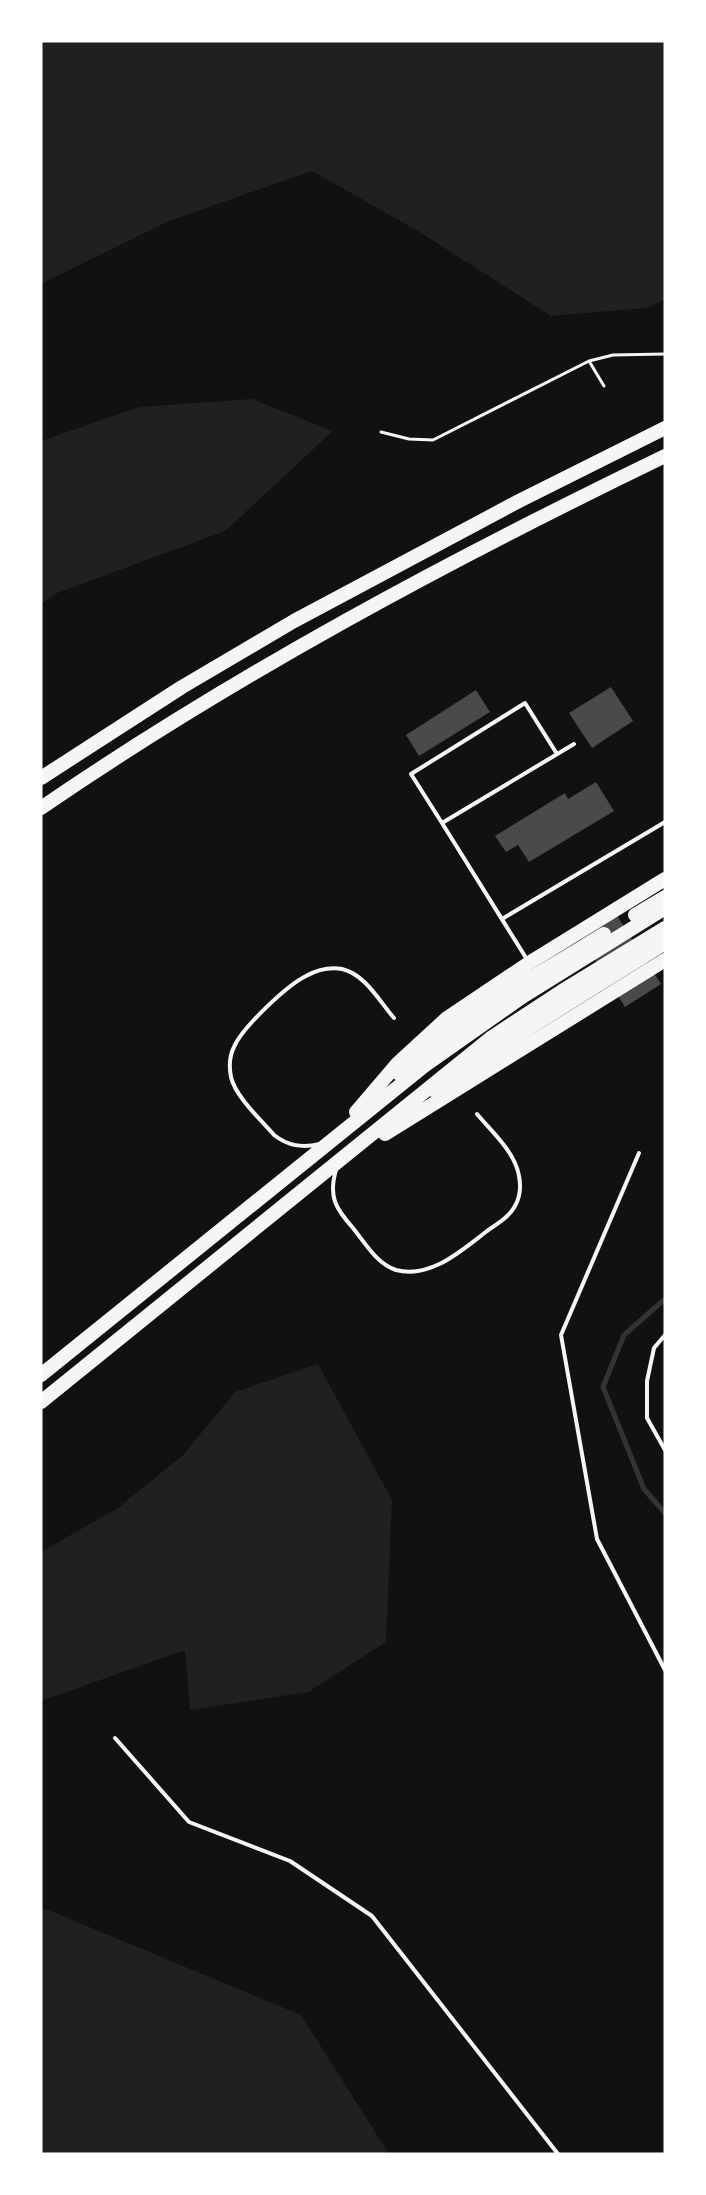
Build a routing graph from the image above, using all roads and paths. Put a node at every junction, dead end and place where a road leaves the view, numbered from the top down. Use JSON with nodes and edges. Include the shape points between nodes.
{"nodes":[{"id":1,"x":665,"y":354,"type":"edge"},
{"id":2,"x":589,"y":361,"type":"junction"},
{"id":3,"x":604,"y":386,"type":"dead end"},
{"id":4,"x":665,"y":428,"type":"edge"},
{"id":5,"x":381,"y":432,"type":"dead end"},
{"id":6,"x":665,"y":456,"type":"edge"},
{"id":7,"x":574,"y":744,"type":"dead end"},
{"id":8,"x":557,"y":754,"type":"junction"},
{"id":9,"x":41,"y":778,"type":"edge"},
{"id":10,"x":41,"y":808,"type":"edge"},
{"id":11,"x":665,"y":822,"type":"edge"},
{"id":12,"x":442,"y":823,"type":"junction"},
{"id":13,"x":665,"y":879,"type":"edge"},
{"id":14,"x":665,"y":897,"type":"edge"},
{"id":15,"x":665,"y":908,"type":"edge"},
{"id":16,"x":502,"y":919,"type":"junction"},
{"id":17,"x":665,"y":928,"type":"edge"},
{"id":18,"x":665,"y":942,"type":"edge"},
{"id":19,"x":665,"y":960,"type":"edge"},
{"id":20,"x":529,"y":963,"type":"junction"},
{"id":21,"x":394,"y":1018,"type":"dead end"},
{"id":22,"x":477,"y":1114,"type":"dead end"},
{"id":23,"x":332,"y":1142,"type":"junction"},
{"id":24,"x":639,"y":1153,"type":"dead end"},
{"id":25,"x":338,"y":1164,"type":"junction"},
{"id":26,"x":665,"y":1335,"type":"edge"},
{"id":27,"x":41,"y":1375,"type":"edge"},
{"id":28,"x":41,"y":1402,"type":"edge"},
{"id":29,"x":665,"y":1450,"type":"edge"},
{"id":30,"x":665,"y":1670,"type":"edge"},
{"id":31,"x":115,"y":1738,"type":"dead end"},
{"id":32,"x":558,"y":2154,"type":"edge"}],
"edges":[{"from":1,"to":2,"type":"path","via":[[613,355]]},
{"from":2,"to":3,"type":"path"},
{"from":2,"to":5,"type":"path","via":[[433,440],[410,439]]},
{"from":4,"to":9,"type":"highway","via":[[528,496],[294,620]]},
{"from":6,"to":10,"type":"highway","via":[[482,548],[278,658],[131,748]]},
{"from":7,"to":8,"type":"lane"},
{"from":8,"to":12,"type":"lane"},
{"from":8,"to":12,"type":"lane","via":[[525,703],[411,774]]},
{"from":11,"to":16,"type":"lane"},
{"from":12,"to":16,"type":"lane"},
{"from":13,"to":20,"type":"highway"},
{"from":14,"to":23,"type":"highway","via":[[456,1028],[407,1066]]},
{"from":15,"to":23,"type":"highway","via":[[481,1025],[374,1105]]},
{"from":16,"to":20,"type":"lane"},
{"from":17,"to":25,"type":"highway","via":[[492,1037]]},
{"from":18,"to":25,"type":"highway","via":[[524,1031]]},
{"from":19,"to":25,"type":"highway"},
{"from":20,"to":23,"type":"highway","via":[[463,1006],[429,1033],[397,1064]]},
{"from":21,"to":23,"type":"lane","via":[[356,975],[341,969],[325,969],[311,973],[272,1002],[234,1046],[230,1064],[234,1086],[280,1140],[296,1146]]},
{"from":22,"to":25,"type":"lane","via":[[515,1163],[520,1178],[519,1197],[504,1218],[431,1268],[412,1272],[396,1270],[377,1257],[336,1208],[333,1188]]},
{"from":23,"to":27,"type":"highway"},
{"from":24,"to":30,"type":"lane","via":[[560,1335],[597,1539]]},
{"from":25,"to":28,"type":"highway"},
{"from":26,"to":29,"type":"lane","via":[[654,1348],[647,1380],[647,1418]]},
{"from":31,"to":32,"type":"lane","via":[[189,1822],[290,1861],[372,1916]]}]}
